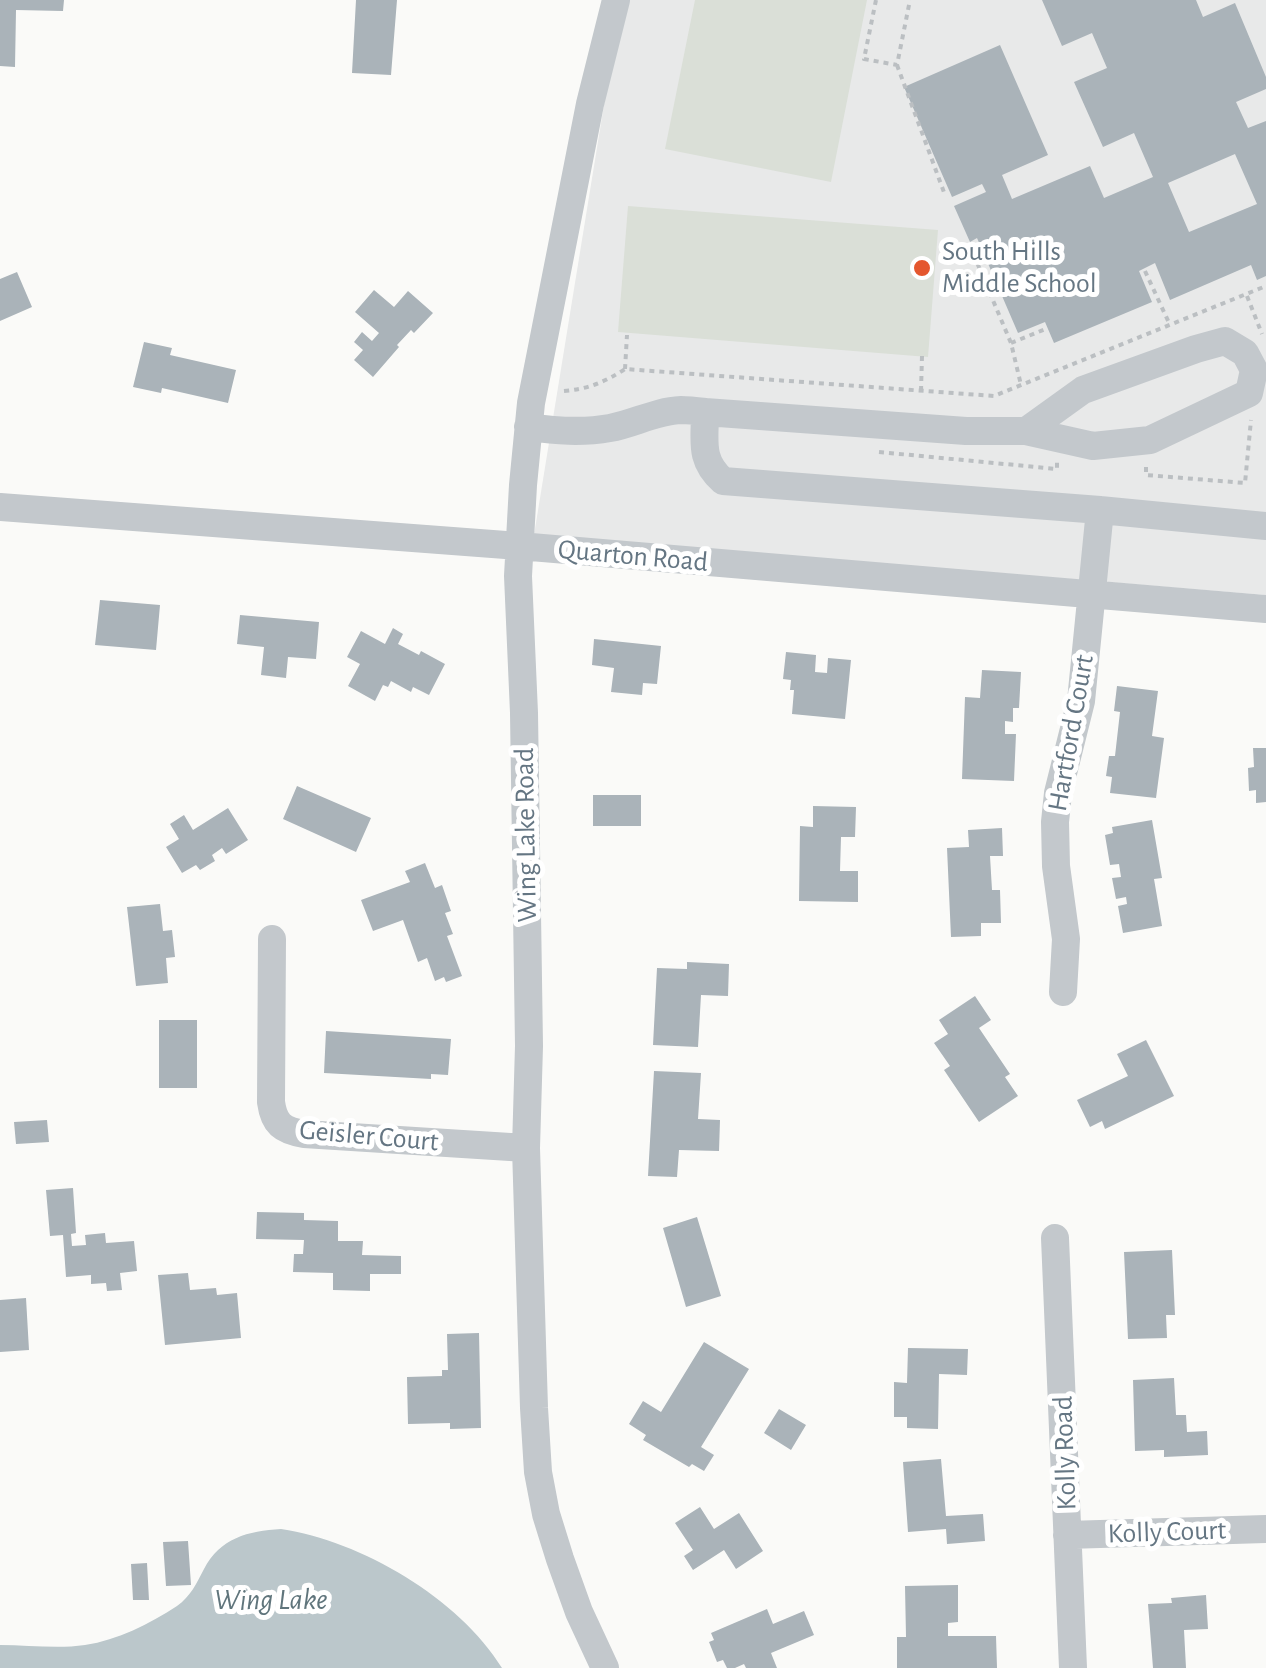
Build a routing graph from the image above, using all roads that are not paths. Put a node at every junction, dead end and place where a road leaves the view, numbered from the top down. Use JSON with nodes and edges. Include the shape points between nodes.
{"nodes":[{"id":1,"x":616,"y":0,"type":"edge"},
{"id":2,"x":705,"y":412,"type":"junction"},
{"id":3,"x":528,"y":427,"type":"junction"},
{"id":4,"x":1026,"y":431,"type":"junction"},
{"id":5,"x":0,"y":506,"type":"edge"},
{"id":6,"x":1100,"y":510,"type":"junction"},
{"id":7,"x":1266,"y":526,"type":"edge"},
{"id":8,"x":519,"y":546,"type":"junction"},
{"id":9,"x":1092,"y":594,"type":"junction"},
{"id":10,"x":1266,"y":609,"type":"edge"},
{"id":11,"x":272,"y":939,"type":"dead end"},
{"id":12,"x":1063,"y":992,"type":"dead end"},
{"id":13,"x":526,"y":1148,"type":"junction"},
{"id":14,"x":1055,"y":1238,"type":"dead end"},
{"id":15,"x":1266,"y":1529,"type":"edge"},
{"id":16,"x":1067,"y":1535,"type":"junction"},
{"id":17,"x":606,"y":1668,"type":"edge"},
{"id":18,"x":1073,"y":1668,"type":"edge"}],
"edges":[{"from":1,"to":3,"type":"street","name":"Wing Lake Road"},
{"from":2,"to":3,"type":"street","via":[[679,410],[588,431]]},
{"from":2,"to":4,"type":"street"},
{"from":2,"to":6,"type":"street","via":[[705,458],[724,480]]},
{"from":3,"to":8,"type":"street","name":"Wing Lake Road"},
{"from":4,"to":4,"type":"street","via":[[1093,446],[1150,440],[1249,393],[1254,370],[1225,341],[1196,348],[1083,390]]},
{"from":5,"to":8,"type":"street","name":"Quarton Road"},
{"from":6,"to":7,"type":"street"},
{"from":6,"to":9,"type":"street","name":"Hartford Court"},
{"from":8,"to":9,"type":"street","name":"Quarton Road"},
{"from":8,"to":13,"type":"street","name":"Wing Lake Road","via":[[530,1046]]},
{"from":9,"to":10,"type":"street","name":"Quarton Road"},
{"from":9,"to":12,"type":"street","name":"Hartford Court","via":[[1081,700],[1055,822],[1066,939]]},
{"from":11,"to":13,"type":"street","name":"Geisler Court","via":[[271,1102],[279,1124],[304,1134]]},
{"from":13,"to":17,"type":"street","name":"Wing Lake Road","via":[[538,1472],[560,1559]]},
{"from":14,"to":16,"type":"street","name":"Kolly Road"},
{"from":15,"to":16,"type":"street","name":"Kolly Court"},
{"from":16,"to":18,"type":"street","name":"Kolly Road"}]}
